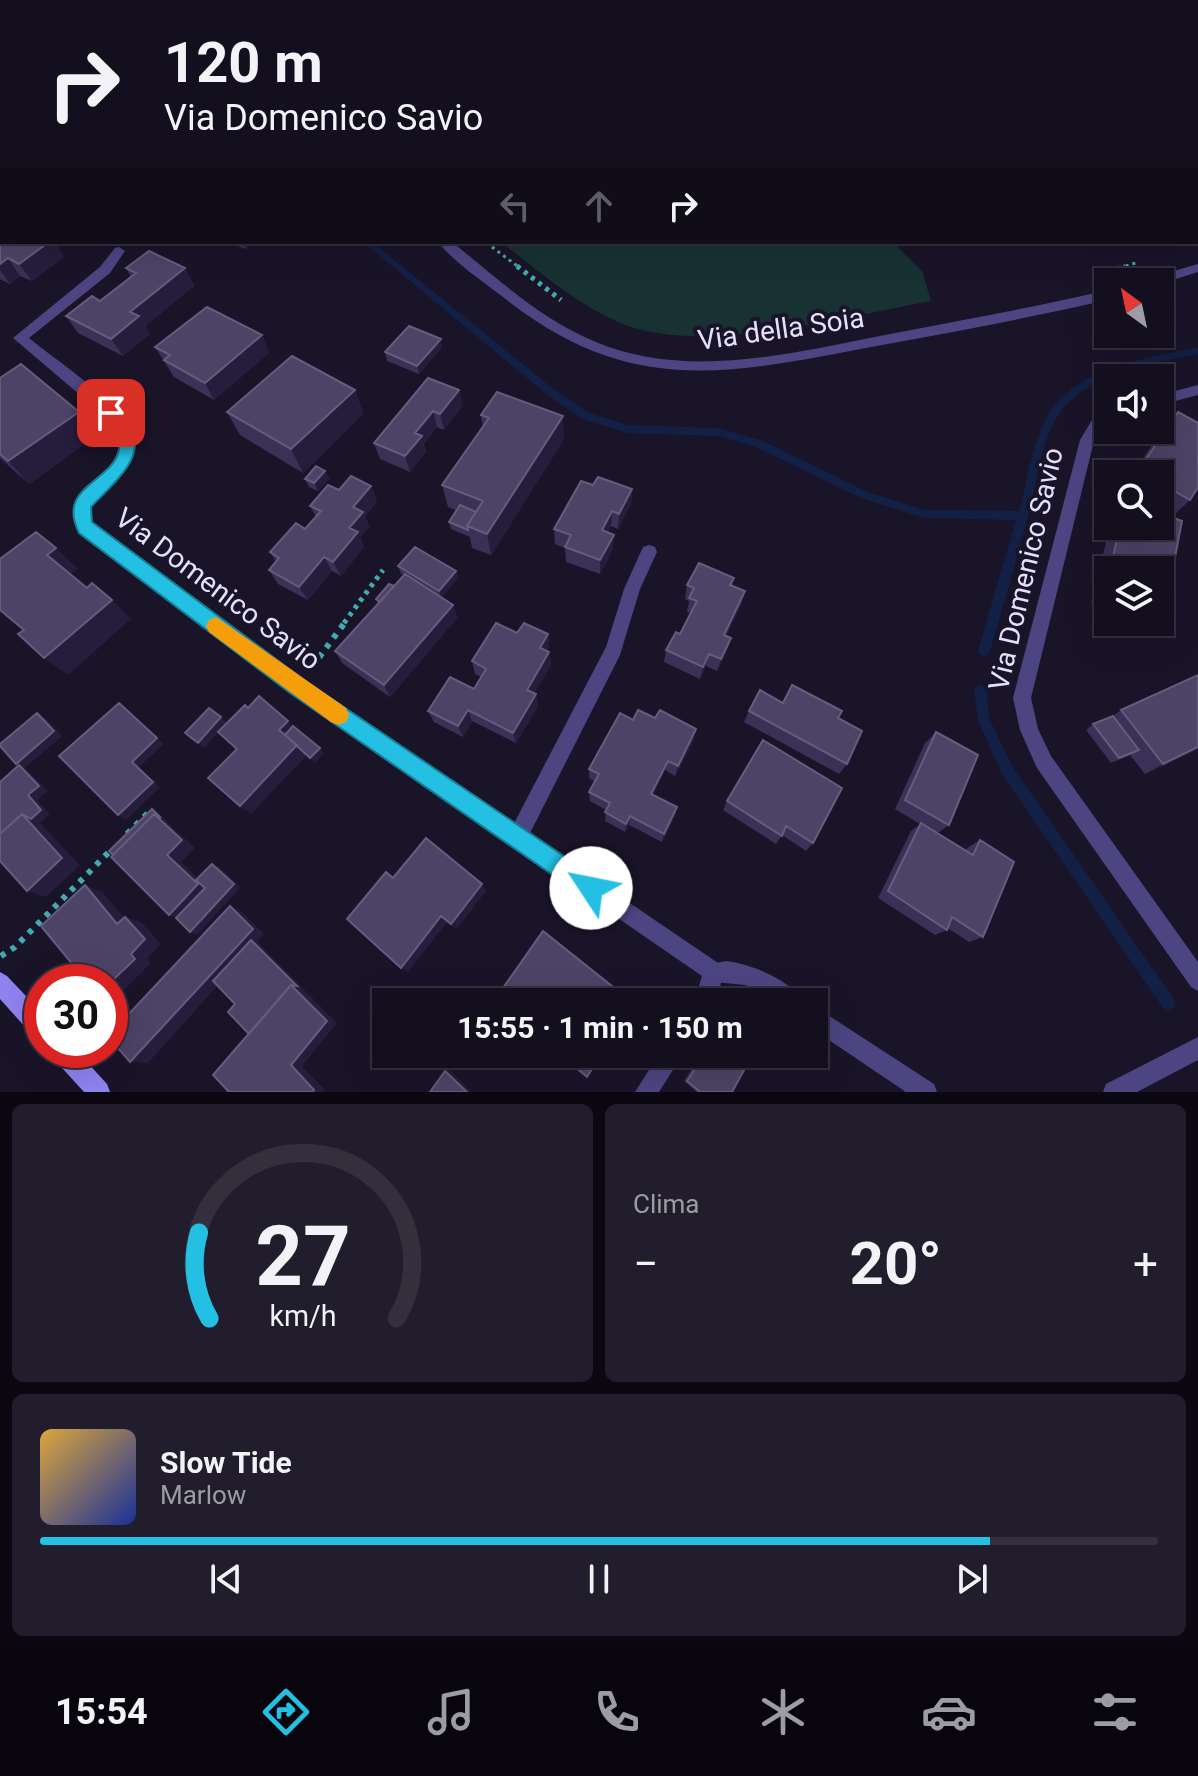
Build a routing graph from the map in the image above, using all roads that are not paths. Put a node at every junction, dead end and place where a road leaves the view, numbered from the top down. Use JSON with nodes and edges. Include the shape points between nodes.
{"nodes":[{"id":1,"x":446,"y":244,"type":"edge"},
{"id":2,"x":119,"y":251,"type":"dead end"},
{"id":3,"x":1198,"y":268,"type":"edge"},
{"id":4,"x":1174,"y":275,"type":"edge"},
{"id":5,"x":1094,"y":298,"type":"edge"},
{"id":6,"x":1198,"y":390,"type":"edge"},
{"id":7,"x":1174,"y":396,"type":"edge"},
{"id":8,"x":1094,"y":429,"type":"edge"},
{"id":9,"x":649,"y":552,"type":"dead end"},
{"id":10,"x":517,"y":838,"type":"junction"},
{"id":11,"x":714,"y":972,"type":"junction"},
{"id":12,"x":1198,"y":980,"type":"edge"},
{"id":13,"x":0,"y":983,"type":"edge"},
{"id":14,"x":709,"y":988,"type":"edge"},
{"id":15,"x":770,"y":988,"type":"edge"},
{"id":16,"x":24,"y":1009,"type":"edge"},
{"id":17,"x":828,"y":1026,"type":"edge"},
{"id":18,"x":1198,"y":1048,"type":"edge"},
{"id":19,"x":77,"y":1068,"type":"edge"},
{"id":20,"x":662,"y":1068,"type":"edge"},
{"id":21,"x":99,"y":1092,"type":"edge"},
{"id":22,"x":646,"y":1092,"type":"edge"},
{"id":23,"x":926,"y":1092,"type":"edge"},
{"id":24,"x":1114,"y":1092,"type":"edge"}],
"edges":[{"from":1,"to":5,"type":"street","name":"Via della Soia","via":[[572,338],[622,357],[678,366],[763,361]]},
{"from":2,"to":10,"type":"street","name":"Via Domenico Savio","via":[[105,270],[20,338],[111,413],[127,437],[120,465],[82,504],[80,517],[86,528],[297,687]]},
{"from":3,"to":4,"type":"street"},
{"from":6,"to":7,"type":"street"},
{"from":8,"to":12,"type":"street","name":"Via Domenico Savio","via":[[1022,698],[1044,762]]},
{"from":9,"to":10,"type":"street","via":[[614,649]]},
{"from":10,"to":11,"type":"street","name":"Via Domenico Savio"},
{"from":11,"to":14,"type":"street"},
{"from":11,"to":15,"type":"street","name":"Via Domenico Savio","via":[[733,969]]},
{"from":13,"to":16,"type":"street"},
{"from":17,"to":23,"type":"street"},
{"from":18,"to":24,"type":"street"},
{"from":19,"to":21,"type":"street"},
{"from":20,"to":22,"type":"street"}]}
